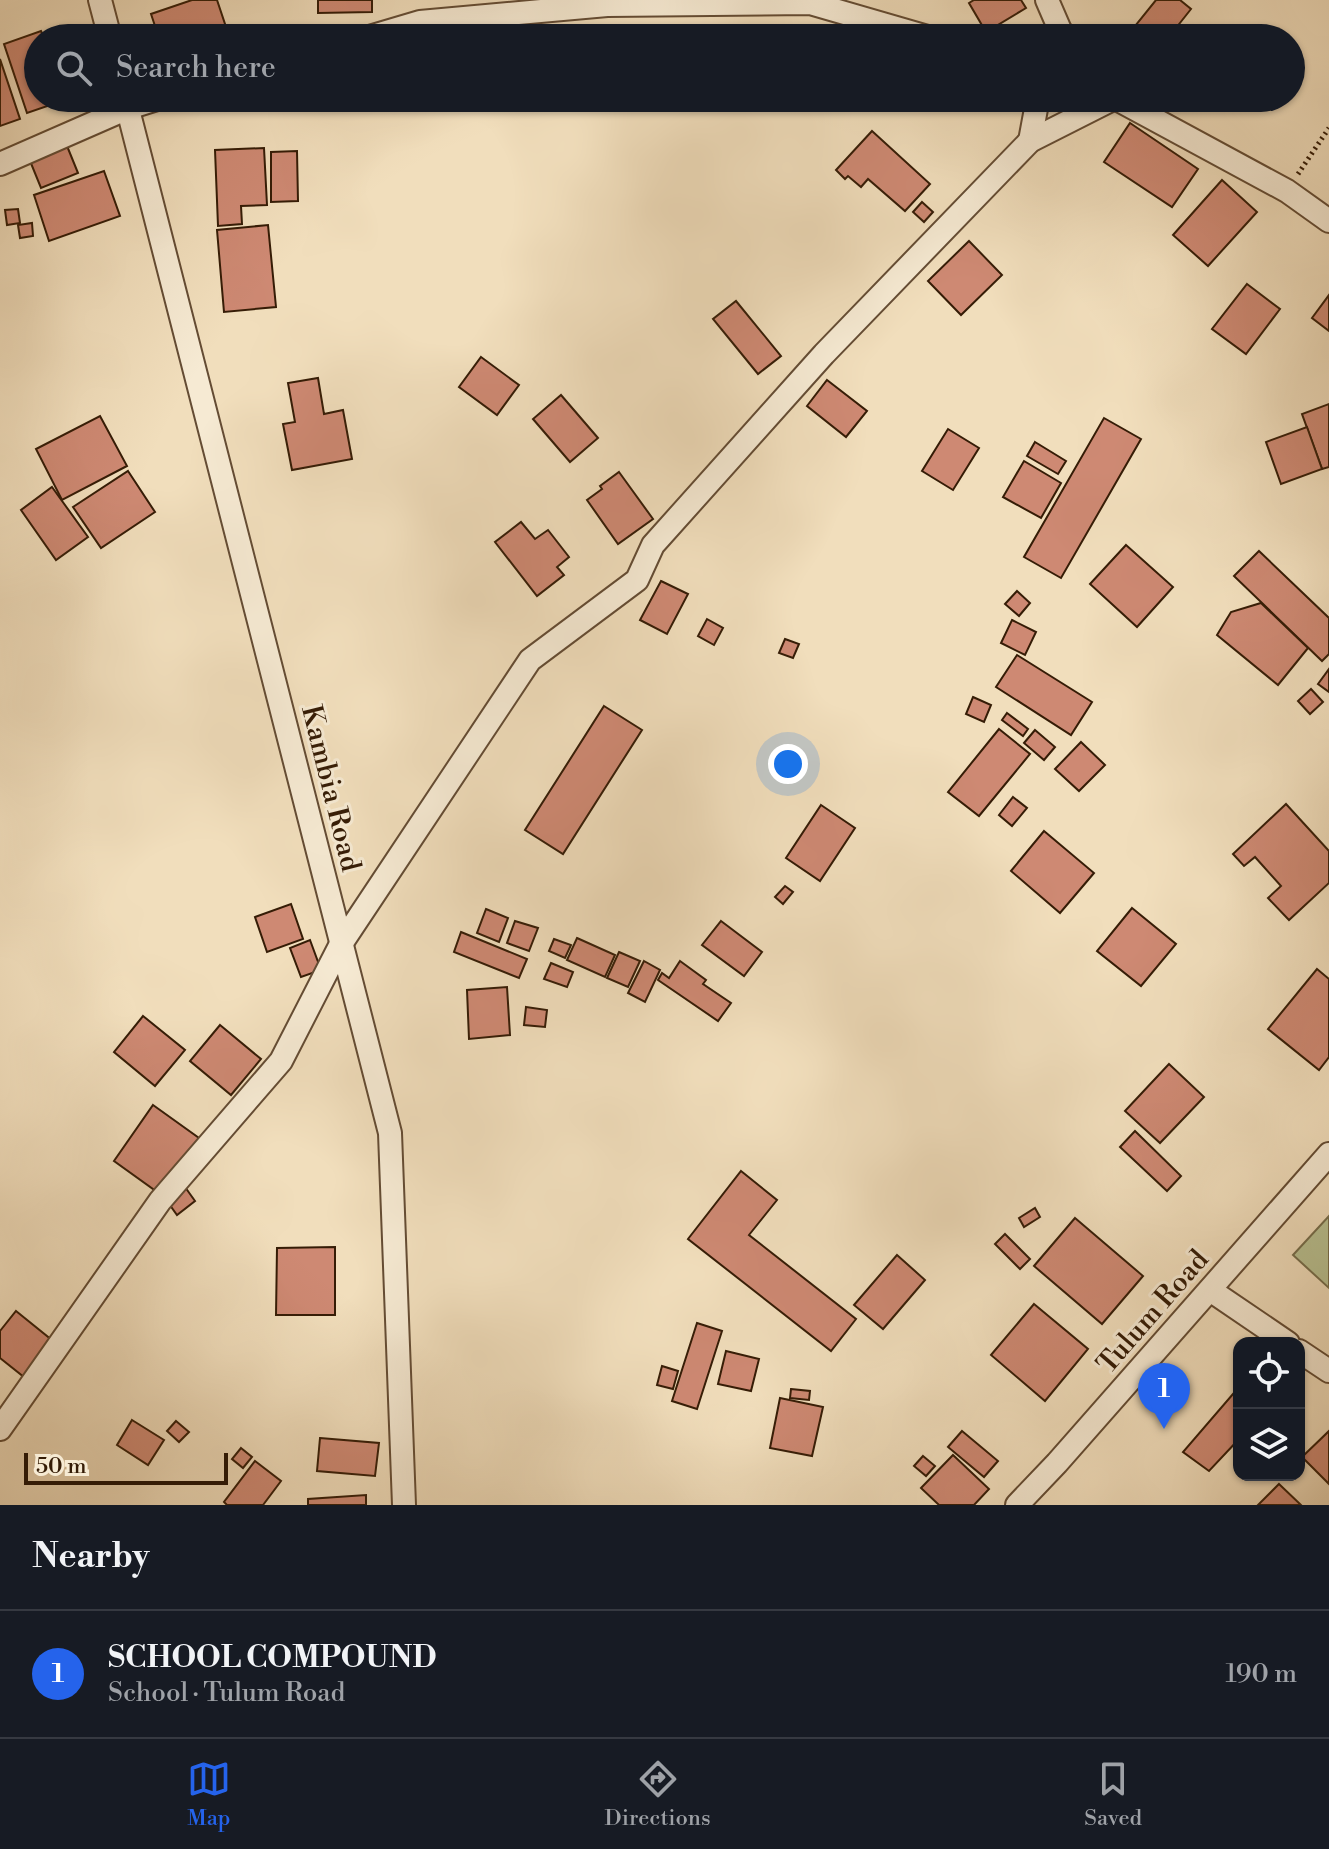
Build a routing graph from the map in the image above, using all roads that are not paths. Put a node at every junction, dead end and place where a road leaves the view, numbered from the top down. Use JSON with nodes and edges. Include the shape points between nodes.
{"nodes":[{"id":1,"x":100,"y":0,"type":"edge"},
{"id":2,"x":1047,"y":0,"type":"edge"},
{"id":3,"x":106,"y":24,"type":"edge"},
{"id":4,"x":413,"y":24,"type":"edge"},
{"id":5,"x":883,"y":24,"type":"edge"},
{"id":6,"x":1057,"y":24,"type":"edge"},
{"id":7,"x":107,"y":112,"type":"edge"},
{"id":8,"x":128,"y":112,"type":"edge"},
{"id":9,"x":1035,"y":112,"type":"edge"},
{"id":10,"x":1087,"y":112,"type":"edge"},
{"id":11,"x":1141,"y":112,"type":"edge"},
{"id":12,"x":1030,"y":141,"type":"junction"},
{"id":13,"x":0,"y":164,"type":"edge"},
{"id":14,"x":1329,"y":221,"type":"edge"},
{"id":15,"x":341,"y":944,"type":"junction"},
{"id":16,"x":1329,"y":1154,"type":"edge"},
{"id":17,"x":1210,"y":1290,"type":"junction"},
{"id":18,"x":1279,"y":1337,"type":"edge"},
{"id":19,"x":1305,"y":1355,"type":"edge"},
{"id":20,"x":1329,"y":1371,"type":"edge"},
{"id":21,"x":0,"y":1429,"type":"edge"},
{"id":22,"x":404,"y":1505,"type":"edge"},
{"id":23,"x":1017,"y":1505,"type":"edge"}],
"edges":[{"from":1,"to":3,"type":"street"},
{"from":2,"to":6,"type":"street"},
{"from":4,"to":5,"type":"street","via":[[607,5],[810,3]]},
{"from":7,"to":13,"type":"street"},
{"from":8,"to":15,"type":"street","name":"Kambia Road"},
{"from":9,"to":12,"type":"street"},
{"from":10,"to":12,"type":"street"},
{"from":11,"to":14,"type":"street","via":[[1287,191]]},
{"from":12,"to":15,"type":"street","via":[[824,354],[653,545],[637,580],[530,660]]},
{"from":15,"to":21,"type":"street","via":[[281,1061],[160,1201]]},
{"from":15,"to":22,"type":"street","name":"Kambia Road","via":[[390,1133]]},
{"from":16,"to":17,"type":"street","name":"Tulum Road"},
{"from":17,"to":18,"type":"street"},
{"from":17,"to":23,"type":"street","name":"Tulum Road"},
{"from":19,"to":20,"type":"street"}]}
